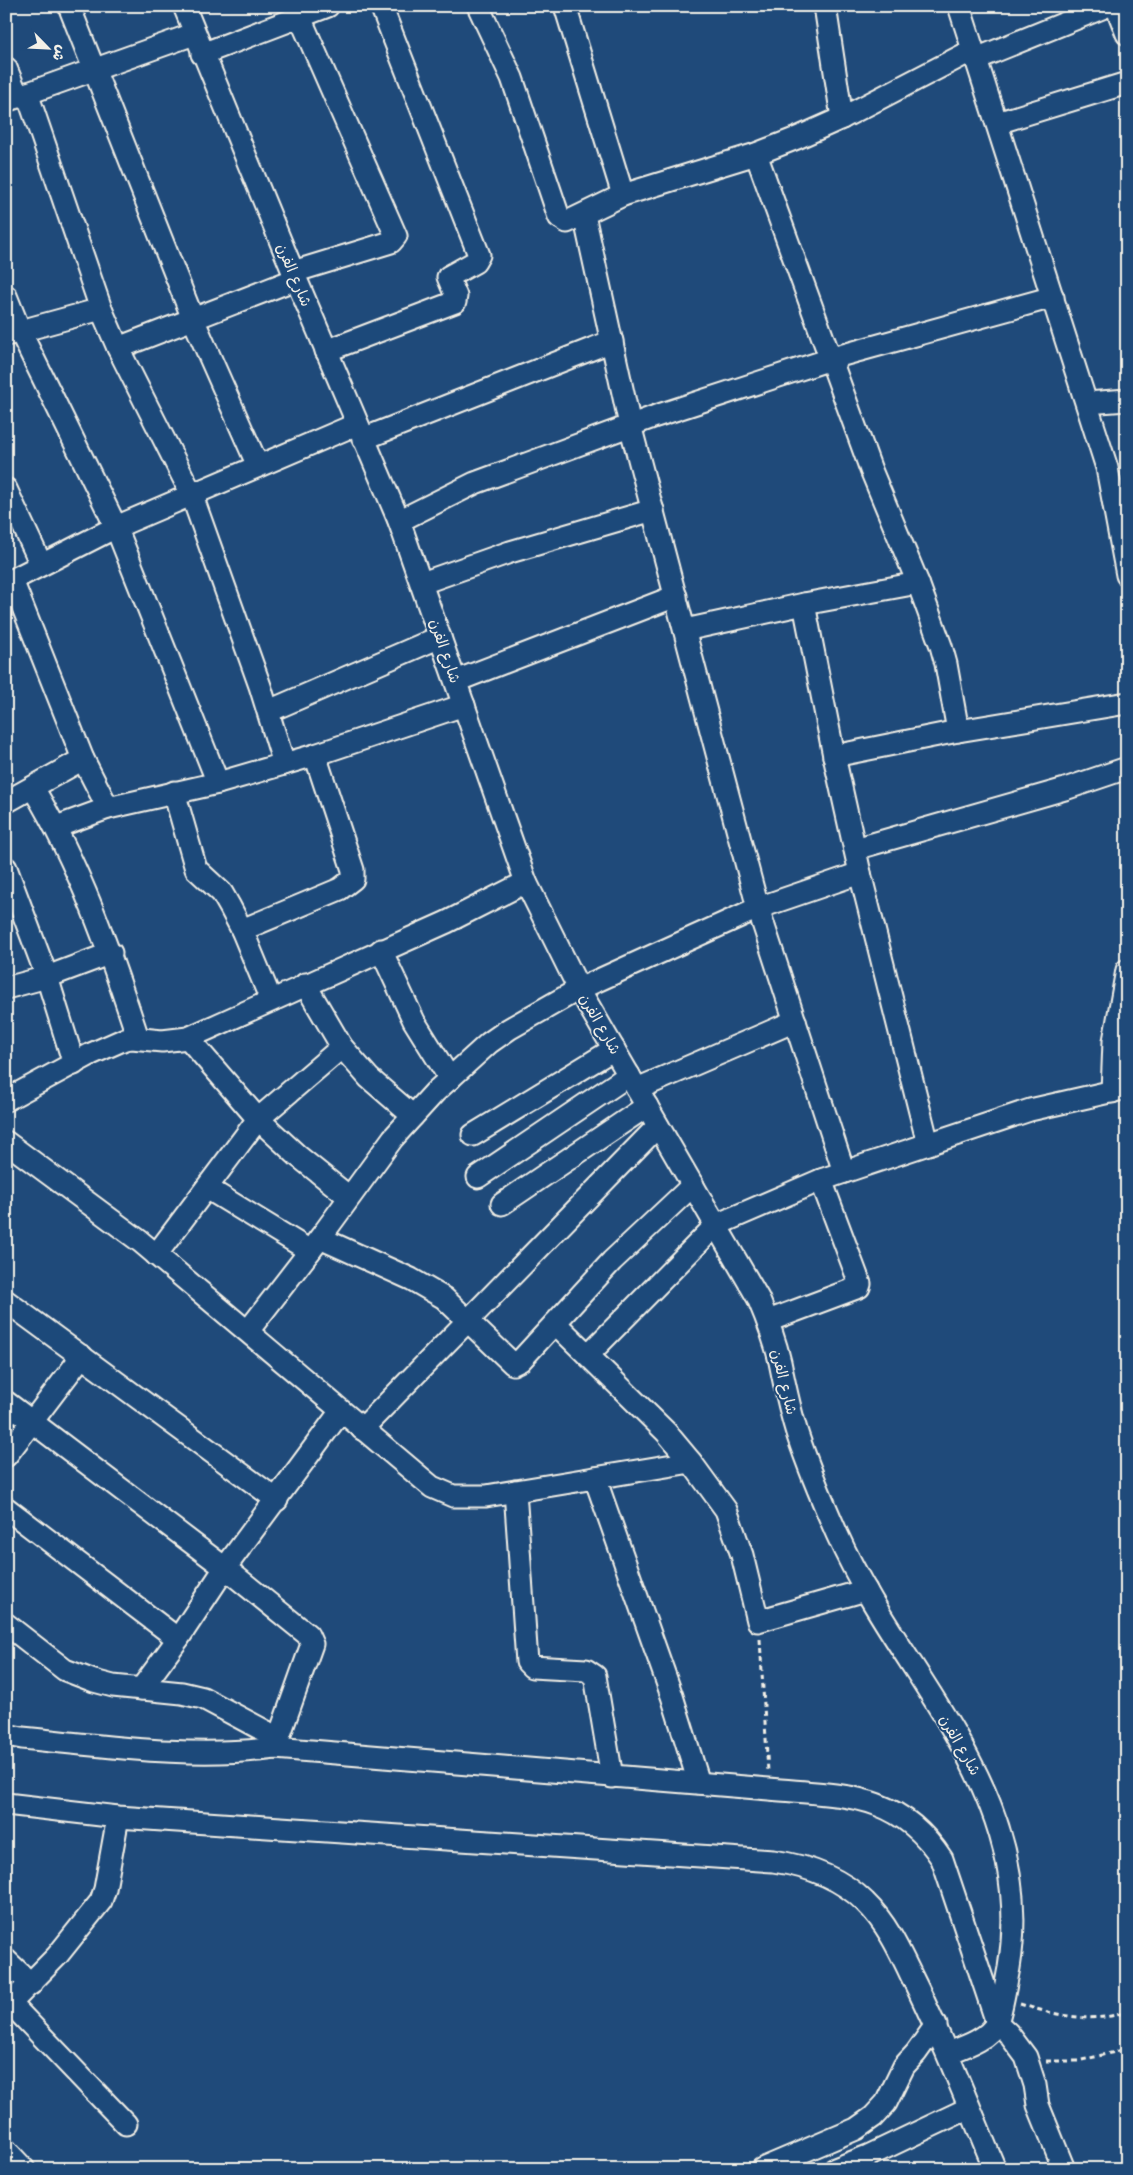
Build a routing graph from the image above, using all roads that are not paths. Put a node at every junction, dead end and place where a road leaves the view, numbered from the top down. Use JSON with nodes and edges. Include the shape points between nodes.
{"nodes":[{"id":1,"x":69,"y":6,"type":"edge"},
{"id":2,"x":184,"y":6,"type":"edge"},
{"id":3,"x":328,"y":6,"type":"edge"},
{"id":4,"x":381,"y":6,"type":"edge"},
{"id":5,"x":478,"y":6,"type":"edge"},
{"id":6,"x":564,"y":6,"type":"edge"},
{"id":7,"x":825,"y":6,"type":"edge"},
{"id":8,"x":959,"y":6,"type":"edge"},
{"id":9,"x":1107,"y":6,"type":"edge"},
{"id":10,"x":1116,"y":6,"type":"edge"},
{"id":11,"x":297,"y":12,"type":"edge"},
{"id":12,"x":194,"y":34,"type":"junction"},
{"id":13,"x":1127,"y":34,"type":"edge"},
{"id":14,"x":202,"y":54,"type":"junction"},
{"id":15,"x":974,"y":54,"type":"junction"},
{"id":16,"x":6,"y":68,"type":"edge"},
{"id":17,"x":95,"y":70,"type":"junction"},
{"id":18,"x":1127,"y":83,"type":"edge"},
{"id":19,"x":17,"y":97,"type":"edge"},
{"id":20,"x":842,"y":118,"type":"junction"},
{"id":21,"x":997,"y":123,"type":"junction"},
{"id":22,"x":756,"y":154,"type":"junction"},
{"id":23,"x":623,"y":195,"type":"junction"},
{"id":24,"x":584,"y":215,"type":"junction"},
{"id":25,"x":295,"y":276,"type":"junction"},
{"id":26,"x":6,"y":296,"type":"edge"},
{"id":27,"x":1053,"y":297,"type":"junction"},
{"id":28,"x":101,"y":309,"type":"junction"},
{"id":29,"x":193,"y":319,"type":"junction"},
{"id":30,"x":13,"y":333,"type":"edge"},
{"id":31,"x":612,"y":341,"type":"junction"},
{"id":32,"x":118,"y":348,"type":"junction"},
{"id":33,"x":326,"y":351,"type":"junction"},
{"id":34,"x":830,"y":359,"type":"junction"},
{"id":35,"x":1127,"y":400,"type":"edge"},
{"id":36,"x":1087,"y":403,"type":"junction"},
{"id":37,"x":630,"y":425,"type":"junction"},
{"id":38,"x":360,"y":432,"type":"junction"},
{"id":39,"x":258,"y":466,"type":"junction"},
{"id":40,"x":6,"y":489,"type":"edge"},
{"id":41,"x":192,"y":493,"type":"junction"},
{"id":42,"x":653,"y":510,"type":"junction"},
{"id":43,"x":399,"y":520,"type":"junction"},
{"id":44,"x":116,"y":527,"type":"junction"},
{"id":45,"x":42,"y":564,"type":"junction"},
{"id":46,"x":1127,"y":575,"type":"edge"},
{"id":47,"x":9,"y":581,"type":"edge"},
{"id":48,"x":422,"y":583,"type":"junction"},
{"id":49,"x":918,"y":583,"type":"junction"},
{"id":50,"x":676,"y":596,"type":"junction"},
{"id":51,"x":804,"y":604,"type":"junction"},
{"id":52,"x":685,"y":630,"type":"junction"},
{"id":53,"x":440,"y":637,"type":"junction"},
{"id":54,"x":456,"y":681,"type":"junction"},
{"id":55,"x":1127,"y":703,"type":"edge"},
{"id":56,"x":464,"y":706,"type":"junction"},
{"id":57,"x":269,"y":710,"type":"junction"},
{"id":58,"x":958,"y":731,"type":"junction"},
{"id":59,"x":315,"y":755,"type":"junction"},
{"id":60,"x":834,"y":756,"type":"junction"},
{"id":61,"x":83,"y":759,"type":"junction"},
{"id":62,"x":284,"y":764,"type":"junction"},
{"id":63,"x":1127,"y":768,"type":"edge"},
{"id":64,"x":218,"y":783,"type":"junction"},
{"id":65,"x":33,"y":788,"type":"junction"},
{"id":66,"x":174,"y":792,"type":"junction"},
{"id":67,"x":6,"y":802,"type":"edge"},
{"id":68,"x":108,"y":808,"type":"junction"},
{"id":69,"x":56,"y":827,"type":"junction"},
{"id":70,"x":855,"y":849,"type":"junction"},
{"id":71,"x":860,"y":872,"type":"junction"},
{"id":72,"x":8,"y":876,"type":"edge"},
{"id":73,"x":526,"y":882,"type":"junction"},
{"id":74,"x":758,"y":908,"type":"junction"},
{"id":75,"x":242,"y":930,"type":"junction"},
{"id":76,"x":381,"y":950,"type":"junction"},
{"id":77,"x":111,"y":953,"type":"junction"},
{"id":78,"x":1127,"y":970,"type":"edge"},
{"id":79,"x":47,"y":977,"type":"junction"},
{"id":80,"x":305,"y":984,"type":"junction"},
{"id":81,"x":6,"y":988,"type":"edge"},
{"id":82,"x":579,"y":989,"type":"junction"},
{"id":83,"x":270,"y":1000,"type":"junction"},
{"id":84,"x":795,"y":1021,"type":"junction"},
{"id":85,"x":138,"y":1038,"type":"junction"},
{"id":86,"x":188,"y":1038,"type":"junction"},
{"id":87,"x":342,"y":1046,"type":"junction"},
{"id":88,"x":614,"y":1049,"type":"junction"},
{"id":89,"x":74,"y":1064,"type":"junction"},
{"id":90,"x":450,"y":1079,"type":"junction"},
{"id":91,"x":638,"y":1090,"type":"junction"},
{"id":92,"x":1119,"y":1090,"type":"edge"},
{"id":93,"x":6,"y":1100,"type":"edge"},
{"id":94,"x":414,"y":1116,"type":"junction"},
{"id":95,"x":258,"y":1118,"type":"junction"},
{"id":96,"x":658,"y":1126,"type":"junction"},
{"id":97,"x":473,"y":1134,"type":"dead end"},
{"id":98,"x":6,"y":1142,"type":"edge"},
{"id":99,"x":928,"y":1144,"type":"junction"},
{"id":100,"x":844,"y":1172,"type":"junction"},
{"id":101,"x":478,"y":1177,"type":"dead end"},
{"id":102,"x":821,"y":1180,"type":"junction"},
{"id":103,"x":693,"y":1185,"type":"junction"},
{"id":104,"x":207,"y":1188,"type":"junction"},
{"id":105,"x":349,"y":1197,"type":"junction"},
{"id":106,"x":502,"y":1204,"type":"dead end"},
{"id":107,"x":716,"y":1225,"type":"junction"},
{"id":108,"x":315,"y":1245,"type":"junction"},
{"id":109,"x":156,"y":1255,"type":"junction"},
{"id":110,"x":6,"y":1301,"type":"edge"},
{"id":111,"x":467,"y":1320,"type":"junction"},
{"id":112,"x":768,"y":1321,"type":"junction"},
{"id":113,"x":555,"y":1323,"type":"junction"},
{"id":114,"x":248,"y":1331,"type":"junction"},
{"id":115,"x":588,"y":1355,"type":"junction"},
{"id":116,"x":82,"y":1356,"type":"junction"},
{"id":117,"x":6,"y":1402,"type":"edge"},
{"id":118,"x":341,"y":1411,"type":"junction"},
{"id":119,"x":33,"y":1420,"type":"junction"},
{"id":120,"x":362,"y":1430,"type":"junction"},
{"id":121,"x":6,"y":1456,"type":"edge"},
{"id":122,"x":692,"y":1462,"type":"junction"},
{"id":123,"x":595,"y":1478,"type":"junction"},
{"id":124,"x":515,"y":1491,"type":"junction"},
{"id":125,"x":277,"y":1500,"type":"junction"},
{"id":126,"x":6,"y":1508,"type":"edge"},
{"id":127,"x":225,"y":1568,"type":"junction"},
{"id":128,"x":866,"y":1590,"type":"junction"},
{"id":129,"x":6,"y":1624,"type":"edge"},
{"id":130,"x":178,"y":1639,"type":"junction"},
{"id":131,"x":141,"y":1689,"type":"junction"},
{"id":132,"x":6,"y":1735,"type":"edge"},
{"id":133,"x":276,"y":1743,"type":"junction"},
{"id":134,"x":612,"y":1777,"type":"junction"},
{"id":135,"x":698,"y":1783,"type":"junction"},
{"id":136,"x":6,"y":1804,"type":"edge"},
{"id":137,"x":118,"y":1817,"type":"junction"},
{"id":138,"x":6,"y":1960,"type":"edge"},
{"id":139,"x":31,"y":1984,"type":"junction"},
{"id":140,"x":8,"y":2006,"type":"edge"},
{"id":141,"x":997,"y":2023,"type":"junction"},
{"id":142,"x":936,"y":2025,"type":"junction"},
{"id":143,"x":948,"y":2053,"type":"junction"},
{"id":144,"x":970,"y":2108,"type":"junction"},
{"id":145,"x":126,"y":2124,"type":"dead end"},
{"id":146,"x":6,"y":2150,"type":"edge"},
{"id":147,"x":24,"y":2169,"type":"edge"},
{"id":148,"x":762,"y":2169,"type":"edge"},
{"id":149,"x":835,"y":2169,"type":"edge"},
{"id":150,"x":995,"y":2169,"type":"edge"},
{"id":151,"x":1064,"y":2169,"type":"edge"}],
"edges":[{"from":1,"to":17,"type":"street"},
{"from":2,"to":12,"type":"street","name":"شارع الفرن"},
{"from":3,"to":11,"type":"street"},
{"from":4,"to":33,"type":"street","via":[[479,255],[475,262],[448,278],[456,296],[455,302]]},
{"from":5,"to":24,"type":"street","via":[[512,78],[559,217],[567,222]]},
{"from":6,"to":23,"type":"street"},
{"from":7,"to":20,"type":"street"},
{"from":8,"to":15,"type":"street"},
{"from":9,"to":15,"type":"street"},
{"from":10,"to":13,"type":"street"},
{"from":11,"to":14,"type":"street"},
{"from":11,"to":25,"type":"street","via":[[396,236],[391,242]]},
{"from":12,"to":14,"type":"street","name":"شارع الفرن"},
{"from":12,"to":17,"type":"street"},
{"from":14,"to":25,"type":"street","name":"شارع الفرن"},
{"from":15,"to":20,"type":"street"},
{"from":15,"to":21,"type":"street"},
{"from":16,"to":19,"type":"street"},
{"from":17,"to":19,"type":"street"},
{"from":17,"to":29,"type":"street"},
{"from":18,"to":21,"type":"street"},
{"from":19,"to":28,"type":"street"},
{"from":20,"to":22,"type":"street"},
{"from":21,"to":27,"type":"street"},
{"from":22,"to":23,"type":"street"},
{"from":22,"to":34,"type":"street"},
{"from":23,"to":24,"type":"street"},
{"from":24,"to":31,"type":"street"},
{"from":25,"to":29,"type":"street"},
{"from":25,"to":33,"type":"street","name":"شارع الفرن"},
{"from":26,"to":30,"type":"street"},
{"from":27,"to":34,"type":"street"},
{"from":27,"to":36,"type":"street"},
{"from":28,"to":30,"type":"street"},
{"from":28,"to":32,"type":"street"},
{"from":29,"to":32,"type":"street"},
{"from":29,"to":39,"type":"street"},
{"from":30,"to":44,"type":"street"},
{"from":31,"to":37,"type":"street"},
{"from":31,"to":38,"type":"street"},
{"from":32,"to":41,"type":"street"},
{"from":33,"to":38,"type":"street","name":"شارع الفرن"},
{"from":34,"to":37,"type":"street"},
{"from":34,"to":49,"type":"street"},
{"from":35,"to":36,"type":"street"},
{"from":36,"to":46,"type":"street","via":[[1107,468]]},
{"from":37,"to":42,"type":"street"},
{"from":37,"to":43,"type":"street","via":[[475,483]]},
{"from":38,"to":39,"type":"street"},
{"from":38,"to":43,"type":"street","name":"شارع الفرن"},
{"from":39,"to":41,"type":"street"},
{"from":40,"to":45,"type":"street"},
{"from":41,"to":44,"type":"street"},
{"from":41,"to":57,"type":"street"},
{"from":42,"to":48,"type":"street","via":[[510,552]]},
{"from":42,"to":50,"type":"street"},
{"from":43,"to":48,"type":"street","name":"شارع الفرن"},
{"from":44,"to":45,"type":"street"},
{"from":44,"to":64,"type":"street"},
{"from":45,"to":47,"type":"street"},
{"from":47,"to":61,"type":"street"},
{"from":48,"to":53,"type":"street","name":"شارع الفرن"},
{"from":49,"to":51,"type":"street"},
{"from":49,"to":58,"type":"street","via":[[946,664]]},
{"from":50,"to":52,"type":"street"},
{"from":50,"to":54,"type":"street"},
{"from":51,"to":52,"type":"street"},
{"from":51,"to":60,"type":"street"},
{"from":52,"to":74,"type":"street"},
{"from":53,"to":54,"type":"street","name":"شارع الفرن"},
{"from":53,"to":57,"type":"street"},
{"from":54,"to":56,"type":"street","name":"شارع الفرن"},
{"from":55,"to":58,"type":"street"},
{"from":56,"to":59,"type":"street"},
{"from":56,"to":73,"type":"street","name":"شارع الفرن"},
{"from":57,"to":62,"type":"street"},
{"from":58,"to":60,"type":"street"},
{"from":59,"to":62,"type":"street"},
{"from":59,"to":75,"type":"street","via":[[353,879],[340,889]]},
{"from":60,"to":70,"type":"street"},
{"from":61,"to":65,"type":"street"},
{"from":61,"to":68,"type":"street"},
{"from":62,"to":64,"type":"street"},
{"from":63,"to":70,"type":"street","via":[[1066,789]]},
{"from":64,"to":66,"type":"street"},
{"from":65,"to":67,"type":"street"},
{"from":65,"to":69,"type":"street"},
{"from":66,"to":68,"type":"street"},
{"from":66,"to":75,"type":"street","via":[[196,869],[222,893]]},
{"from":68,"to":69,"type":"street"},
{"from":69,"to":77,"type":"street"},
{"from":70,"to":71,"type":"street"},
{"from":71,"to":74,"type":"street"},
{"from":71,"to":99,"type":"street"},
{"from":72,"to":79,"type":"street"},
{"from":73,"to":76,"type":"street","via":[[447,922]]},
{"from":73,"to":82,"type":"street","name":"شارع الفرن"},
{"from":74,"to":82,"type":"street"},
{"from":74,"to":84,"type":"street"},
{"from":75,"to":83,"type":"street"},
{"from":76,"to":80,"type":"street"},
{"from":76,"to":90,"type":"street","via":[[414,1021]]},
{"from":77,"to":79,"type":"street"},
{"from":77,"to":85,"type":"street"},
{"from":78,"to":92,"type":"street","via":[[1114,1041]]},
{"from":79,"to":81,"type":"street"},
{"from":79,"to":89,"type":"street"},
{"from":80,"to":83,"type":"street"},
{"from":80,"to":87,"type":"street"},
{"from":82,"to":88,"type":"street","name":"شارع الفرن"},
{"from":82,"to":90,"type":"street","via":[[509,1029]]},
{"from":83,"to":86,"type":"street"},
{"from":84,"to":91,"type":"street"},
{"from":84,"to":100,"type":"street"},
{"from":85,"to":86,"type":"street","via":[[162,1041]]},
{"from":85,"to":89,"type":"street","via":[[125,1039]]},
{"from":86,"to":95,"type":"street"},
{"from":87,"to":94,"type":"street","via":[[369,1078]]},
{"from":87,"to":95,"type":"street"},
{"from":88,"to":91,"type":"street","name":"شارع الفرن"},
{"from":88,"to":97,"type":"street"},
{"from":89,"to":93,"type":"street"},
{"from":90,"to":94,"type":"street"},
{"from":91,"to":96,"type":"street","name":"شارع الفرن"},
{"from":91,"to":101,"type":"street"},
{"from":91,"to":106,"type":"street"},
{"from":92,"to":99,"type":"street","via":[[1030,1110]]},
{"from":94,"to":105,"type":"street","via":[[392,1138]]},
{"from":95,"to":104,"type":"street"},
{"from":95,"to":105,"type":"street"},
{"from":96,"to":103,"type":"street","name":"شارع الفرن"},
{"from":96,"to":111,"type":"street"},
{"from":98,"to":109,"type":"street"},
{"from":99,"to":100,"type":"street"},
{"from":100,"to":102,"type":"street"},
{"from":102,"to":107,"type":"street"},
{"from":102,"to":112,"type":"street","via":[[859,1287]]},
{"from":103,"to":107,"type":"street","name":"شارع الفرن"},
{"from":103,"to":113,"type":"street","via":[[612,1261]]},
{"from":104,"to":108,"type":"street"},
{"from":104,"to":109,"type":"street"},
{"from":105,"to":108,"type":"street"},
{"from":107,"to":112,"type":"street","name":"شارع الفرن","via":[[747,1275]]},
{"from":107,"to":115,"type":"street"},
{"from":108,"to":111,"type":"street","via":[[432,1290]]},
{"from":108,"to":114,"type":"street"},
{"from":109,"to":114,"type":"street"},
{"from":110,"to":116,"type":"street"},
{"from":111,"to":113,"type":"street","via":[[513,1364],[521,1360]]},
{"from":111,"to":120,"type":"street"},
{"from":112,"to":128,"type":"street","name":"شارع الفرن","via":[[798,1436],[836,1533]]},
{"from":113,"to":115,"type":"street"},
{"from":114,"to":118,"type":"street"},
{"from":115,"to":122,"type":"street"},
{"from":116,"to":119,"type":"street"},
{"from":116,"to":125,"type":"street"},
{"from":117,"to":119,"type":"street"},
{"from":118,"to":120,"type":"street"},
{"from":118,"to":125,"type":"street"},
{"from":119,"to":121,"type":"street"},
{"from":119,"to":127,"type":"street"},
{"from":120,"to":124,"type":"street","via":[[432,1487],[453,1496],[486,1496]]},
{"from":122,"to":123,"type":"street"},
{"from":122,"to":128,"type":"street","via":[[726,1510],[742,1554],[758,1621]]},
{"from":123,"to":124,"type":"street"},
{"from":123,"to":135,"type":"street","via":[[672,1696]]},
{"from":124,"to":134,"type":"street","via":[[527,1662],[532,1668],[586,1670],[594,1676]]},
{"from":125,"to":127,"type":"street"},
{"from":126,"to":130,"type":"street"},
{"from":127,"to":130,"type":"street"},
{"from":127,"to":133,"type":"street","via":[[312,1640]]},
{"from":128,"to":141,"type":"street","name":"شارع الفرن","via":[[973,1766],[998,1821],[1008,1860],[1013,1912],[1010,1959]]},
{"from":129,"to":131,"type":"street","via":[[65,1670],[94,1681]]},
{"from":130,"to":131,"type":"street"},
{"from":131,"to":133,"type":"street","via":[[203,1698]]},
{"from":132,"to":133,"type":"street","via":[[163,1750],[236,1752]]},
{"from":133,"to":134,"type":"street"},
{"from":134,"to":135,"type":"street"},
{"from":135,"to":141,"type":"street","via":[[865,1800],[902,1815],[931,1842],[942,1859]]},
{"from":136,"to":137,"type":"street"},
{"from":137,"to":139,"type":"street","via":[[101,1901]]},
{"from":137,"to":142,"type":"street","via":[[799,1865],[830,1877],[865,1902],[896,1943]]},
{"from":138,"to":139,"type":"street"},
{"from":139,"to":140,"type":"street"},
{"from":140,"to":145,"type":"street"},
{"from":141,"to":143,"type":"street","via":[[981,2038]]},
{"from":141,"to":151,"type":"street","via":[[1026,2057],[1038,2105]]},
{"from":142,"to":143,"type":"street"},
{"from":142,"to":148,"type":"street","via":[[904,2066],[886,2102],[872,2117],[856,2129]]},
{"from":143,"to":144,"type":"street"},
{"from":144,"to":149,"type":"street"},
{"from":144,"to":150,"type":"street"},
{"from":146,"to":147,"type":"street"}]}
